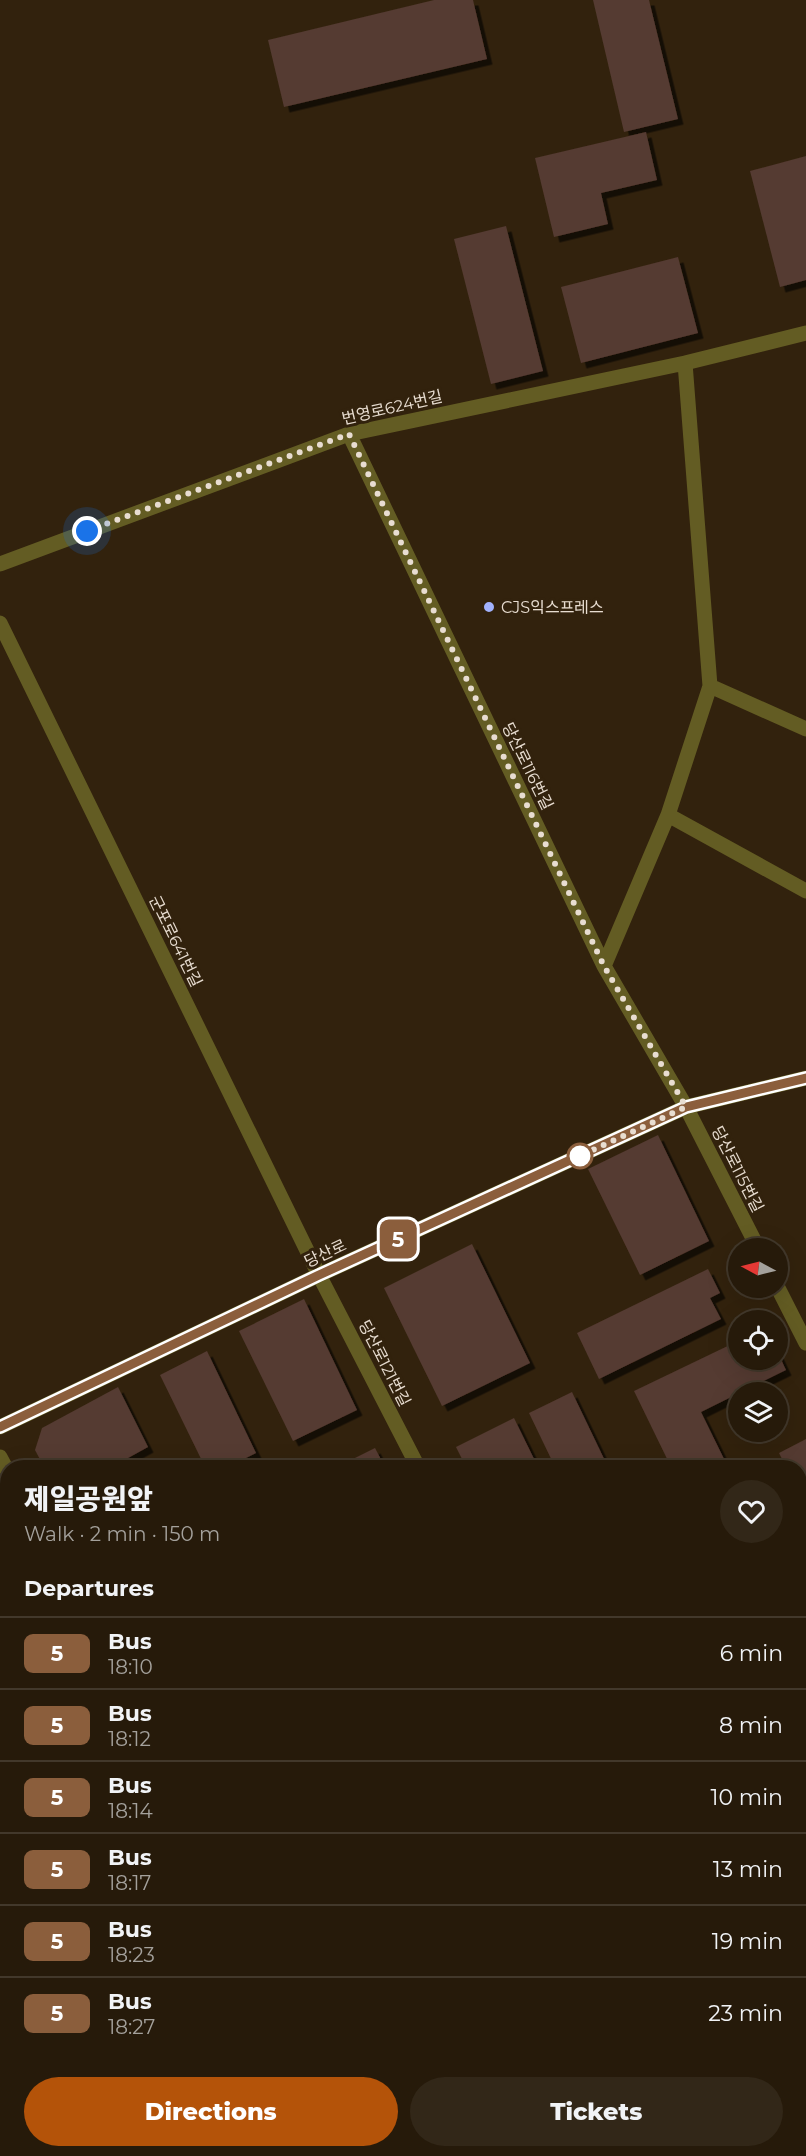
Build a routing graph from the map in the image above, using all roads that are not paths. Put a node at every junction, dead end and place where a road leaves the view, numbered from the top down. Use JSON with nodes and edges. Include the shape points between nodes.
{"nodes":[{"id":1,"x":806,"y":333,"type":"edge"},
{"id":2,"x":685,"y":363,"type":"junction"},
{"id":3,"x":349,"y":434,"type":"junction"},
{"id":4,"x":0,"y":564,"type":"edge"},
{"id":5,"x":0,"y":623,"type":"edge"},
{"id":6,"x":710,"y":686,"type":"junction"},
{"id":7,"x":806,"y":729,"type":"edge"},
{"id":8,"x":668,"y":815,"type":"junction"},
{"id":9,"x":806,"y":891,"type":"edge"},
{"id":10,"x":604,"y":966,"type":"junction"},
{"id":11,"x":806,"y":1078,"type":"edge"},
{"id":12,"x":686,"y":1107,"type":"junction"},
{"id":13,"x":753,"y":1238,"type":"edge"},
{"id":14,"x":319,"y":1275,"type":"junction"},
{"id":15,"x":783,"y":1298,"type":"edge"},
{"id":16,"x":806,"y":1343,"type":"edge"},
{"id":17,"x":0,"y":1427,"type":"edge"},
{"id":18,"x":414,"y":1460,"type":"edge"}],
"edges":[{"from":1,"to":2,"type":"street","name":"번영로624번길"},
{"from":2,"to":3,"type":"street","name":"번영로624번길"},
{"from":2,"to":6,"type":"street"},
{"from":3,"to":4,"type":"street","name":"번영로624번길"},
{"from":3,"to":10,"type":"street","name":"당산로116번길"},
{"from":5,"to":14,"type":"street","name":"군포로641번길"},
{"from":6,"to":7,"type":"street"},
{"from":6,"to":8,"type":"street"},
{"from":8,"to":9,"type":"street"},
{"from":8,"to":10,"type":"street"},
{"from":10,"to":12,"type":"street","name":"당산로116번길"},
{"from":11,"to":12,"type":"street","name":"당산로"},
{"from":12,"to":13,"type":"street","name":"당산로115번길"},
{"from":12,"to":14,"type":"street","name":"당산로"},
{"from":14,"to":17,"type":"street","name":"당산로"},
{"from":14,"to":18,"type":"street","name":"당산로121번길"},
{"from":15,"to":16,"type":"street"}]}
